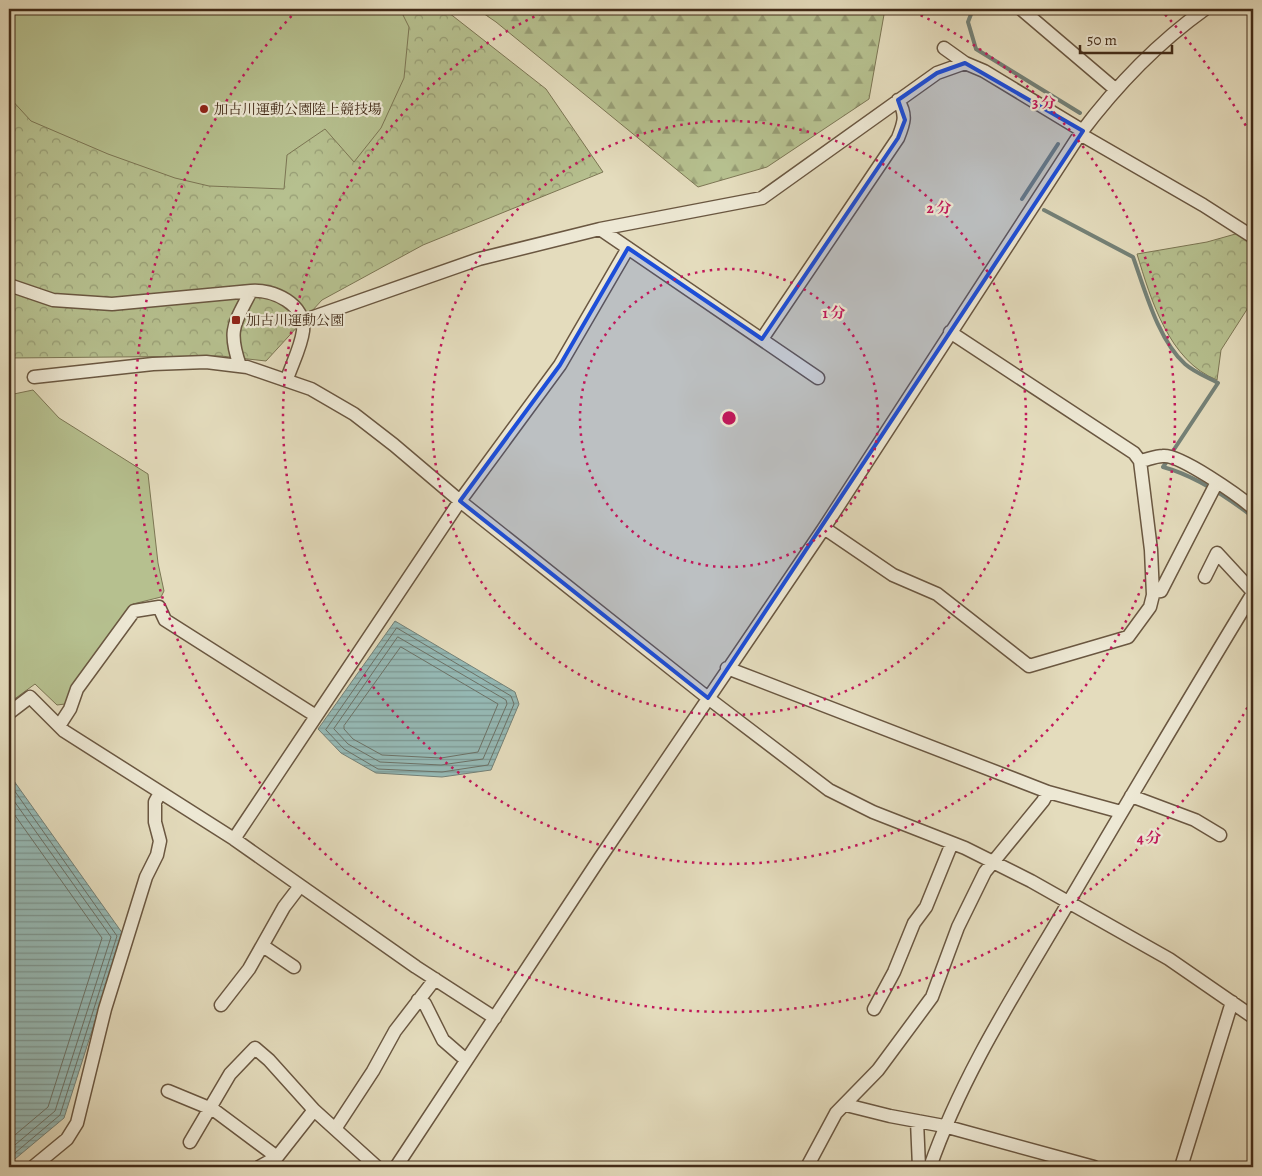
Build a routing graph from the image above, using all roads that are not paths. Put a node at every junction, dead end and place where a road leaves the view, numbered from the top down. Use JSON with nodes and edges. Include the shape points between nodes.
{"nodes":[{"id":1,"x":1021,"y":9,"type":"edge"},
{"id":2,"x":1205,"y":9,"type":"edge"},
{"id":3,"x":944,"y":48,"type":"dead end"},
{"id":4,"x":965,"y":63,"type":"junction"},
{"id":5,"x":1115,"y":89,"type":"junction"},
{"id":6,"x":898,"y":100,"type":"junction"},
{"id":7,"x":1082,"y":132,"type":"junction"},
{"id":8,"x":600,"y":229,"type":"junction"},
{"id":9,"x":1253,"y":237,"type":"edge"},
{"id":10,"x":628,"y":248,"type":"junction"},
{"id":11,"x":9,"y":286,"type":"edge"},
{"id":12,"x":251,"y":291,"type":"junction"},
{"id":13,"x":302,"y":321,"type":"junction"},
{"id":14,"x":950,"y":332,"type":"junction"},
{"id":15,"x":762,"y":340,"type":"junction"},
{"id":16,"x":240,"y":366,"type":"junction"},
{"id":17,"x":34,"y":377,"type":"dead end"},
{"id":18,"x":818,"y":378,"type":"dead end"},
{"id":19,"x":286,"y":379,"type":"junction"},
{"id":20,"x":1140,"y":461,"type":"junction"},
{"id":21,"x":1214,"y":488,"type":"junction"},
{"id":22,"x":460,"y":501,"type":"junction"},
{"id":23,"x":1253,"y":508,"type":"edge"},
{"id":24,"x":824,"y":528,"type":"junction"},
{"id":25,"x":1205,"y":577,"type":"dead end"},
{"id":26,"x":1152,"y":592,"type":"junction"},
{"id":27,"x":1253,"y":592,"type":"edge"},
{"id":28,"x":727,"y":668,"type":"junction"},
{"id":29,"x":708,"y":698,"type":"junction"},
{"id":30,"x":9,"y":713,"type":"edge"},
{"id":31,"x":316,"y":716,"type":"junction"},
{"id":32,"x":59,"y":726,"type":"junction"},
{"id":33,"x":1048,"y":792,"type":"junction"},
{"id":34,"x":160,"y":793,"type":"junction"},
{"id":35,"x":1131,"y":796,"type":"junction"},
{"id":36,"x":1121,"y":812,"type":"junction"},
{"id":37,"x":1220,"y":834,"type":"dead end"},
{"id":38,"x":234,"y":839,"type":"junction"},
{"id":39,"x":952,"y":843,"type":"junction"},
{"id":40,"x":992,"y":862,"type":"junction"},
{"id":41,"x":300,"y":886,"type":"junction"},
{"id":42,"x":1068,"y":902,"type":"junction"},
{"id":43,"x":263,"y":946,"type":"junction"},
{"id":44,"x":294,"y":967,"type":"dead end"},
{"id":45,"x":434,"y":979,"type":"junction"},
{"id":46,"x":418,"y":1000,"type":"junction"},
{"id":47,"x":1232,"y":1002,"type":"junction"},
{"id":48,"x":220,"y":1005,"type":"dead end"},
{"id":49,"x":874,"y":1009,"type":"dead end"},
{"id":50,"x":1253,"y":1017,"type":"edge"},
{"id":51,"x":495,"y":1018,"type":"junction"},
{"id":52,"x":466,"y":1060,"type":"junction"},
{"id":53,"x":168,"y":1091,"type":"dead end"},
{"id":54,"x":846,"y":1105,"type":"junction"},
{"id":55,"x":209,"y":1107,"type":"junction"},
{"id":56,"x":314,"y":1110,"type":"junction"},
{"id":57,"x":917,"y":1121,"type":"junction"},
{"id":58,"x":944,"y":1126,"type":"junction"},
{"id":59,"x":335,"y":1129,"type":"junction"},
{"id":60,"x":190,"y":1142,"type":"dead end"},
{"id":61,"x":268,"y":1163,"type":"edge"},
{"id":62,"x":33,"y":1167,"type":"edge"},
{"id":63,"x":377,"y":1167,"type":"edge"},
{"id":64,"x":396,"y":1167,"type":"edge"},
{"id":65,"x":807,"y":1167,"type":"edge"},
{"id":66,"x":919,"y":1167,"type":"edge"},
{"id":67,"x":930,"y":1167,"type":"edge"},
{"id":68,"x":1094,"y":1167,"type":"edge"},
{"id":69,"x":1181,"y":1167,"type":"edge"}],
"edges":[{"from":1,"to":5,"type":"street"},
{"from":2,"to":5,"type":"street","via":[[1176,31]]},
{"from":3,"to":4,"type":"street"},
{"from":4,"to":6,"type":"street","via":[[937,73]]},
{"from":4,"to":7,"type":"street","via":[[984,71]]},
{"from":5,"to":7,"type":"street"},
{"from":6,"to":8,"type":"street","via":[[762,198]]},
{"from":6,"to":15,"type":"street","via":[[905,120],[898,138]]},
{"from":7,"to":9,"type":"street"},
{"from":7,"to":14,"type":"street"},
{"from":8,"to":10,"type":"street"},
{"from":8,"to":13,"type":"street","via":[[479,259]]},
{"from":10,"to":15,"type":"street"},
{"from":10,"to":22,"type":"street","via":[[560,365]]},
{"from":11,"to":12,"type":"street","via":[[53,300],[112,304]]},
{"from":12,"to":13,"type":"street","via":[[271,292],[285,299]]},
{"from":12,"to":16,"type":"street","via":[[241,307],[233,332]]},
{"from":13,"to":19,"type":"street","via":[[303,332]]},
{"from":14,"to":20,"type":"street","via":[[1134,453]]},
{"from":14,"to":24,"type":"street"},
{"from":15,"to":18,"type":"street"},
{"from":16,"to":17,"type":"street","via":[[206,362],[153,364]]},
{"from":16,"to":19,"type":"street"},
{"from":19,"to":22,"type":"street","via":[[311,389],[354,414]]},
{"from":20,"to":21,"type":"street","via":[[1170,457]]},
{"from":20,"to":26,"type":"street","via":[[1151,550]]},
{"from":21,"to":23,"type":"street","via":[[1235,493]]},
{"from":21,"to":26,"type":"street","via":[[1161,591]]},
{"from":22,"to":29,"type":"street"},
{"from":22,"to":31,"type":"street"},
{"from":24,"to":26,"type":"street","via":[[893,575],[938,594],[1030,666],[1128,637],[1150,607]]},
{"from":24,"to":28,"type":"street"},
{"from":25,"to":27,"type":"street","via":[[1218,553]]},
{"from":27,"to":35,"type":"street"},
{"from":28,"to":29,"type":"street"},
{"from":28,"to":33,"type":"street"},
{"from":29,"to":39,"type":"street","via":[[828,790],[872,812]]},
{"from":29,"to":51,"type":"street"},
{"from":30,"to":32,"type":"street","via":[[30,698]]},
{"from":31,"to":32,"type":"street","via":[[165,620],[159,607],[134,611],[77,689]]},
{"from":31,"to":38,"type":"street"},
{"from":32,"to":34,"type":"street"},
{"from":33,"to":36,"type":"street"},
{"from":33,"to":40,"type":"street"},
{"from":34,"to":38,"type":"street"},
{"from":34,"to":62,"type":"street","via":[[155,802],[160,842],[157,854],[146,878],[105,1009],[77,1123],[68,1139]]},
{"from":35,"to":36,"type":"street"},
{"from":35,"to":37,"type":"street","via":[[1196,820]]},
{"from":36,"to":42,"type":"street"},
{"from":38,"to":41,"type":"street"},
{"from":39,"to":40,"type":"street"},
{"from":39,"to":49,"type":"street","via":[[926,907],[914,923],[894,972]]},
{"from":40,"to":42,"type":"street"},
{"from":40,"to":54,"type":"street","via":[[958,927],[932,997],[878,1070]]},
{"from":41,"to":43,"type":"street","via":[[284,907]]},
{"from":41,"to":45,"type":"street"},
{"from":42,"to":47,"type":"street","via":[[1169,959]]},
{"from":42,"to":58,"type":"street","via":[[976,1061]]},
{"from":43,"to":44,"type":"street"},
{"from":43,"to":48,"type":"street","via":[[250,969]]},
{"from":45,"to":46,"type":"street"},
{"from":45,"to":51,"type":"street"},
{"from":46,"to":52,"type":"street","via":[[425,1004],[443,1040]]},
{"from":46,"to":59,"type":"street","via":[[395,1030]]},
{"from":47,"to":50,"type":"street"},
{"from":47,"to":69,"type":"street"},
{"from":51,"to":52,"type":"street"},
{"from":52,"to":64,"type":"street"},
{"from":53,"to":55,"type":"street"},
{"from":54,"to":57,"type":"street"},
{"from":54,"to":65,"type":"street","via":[[836,1113]]},
{"from":55,"to":56,"type":"street","via":[[230,1074],[255,1048]]},
{"from":55,"to":60,"type":"street"},
{"from":55,"to":61,"type":"street"},
{"from":56,"to":59,"type":"street"},
{"from":56,"to":61,"type":"street"},
{"from":57,"to":58,"type":"street"},
{"from":57,"to":66,"type":"street"},
{"from":58,"to":67,"type":"street"},
{"from":58,"to":68,"type":"street"},
{"from":59,"to":63,"type":"street"}]}
